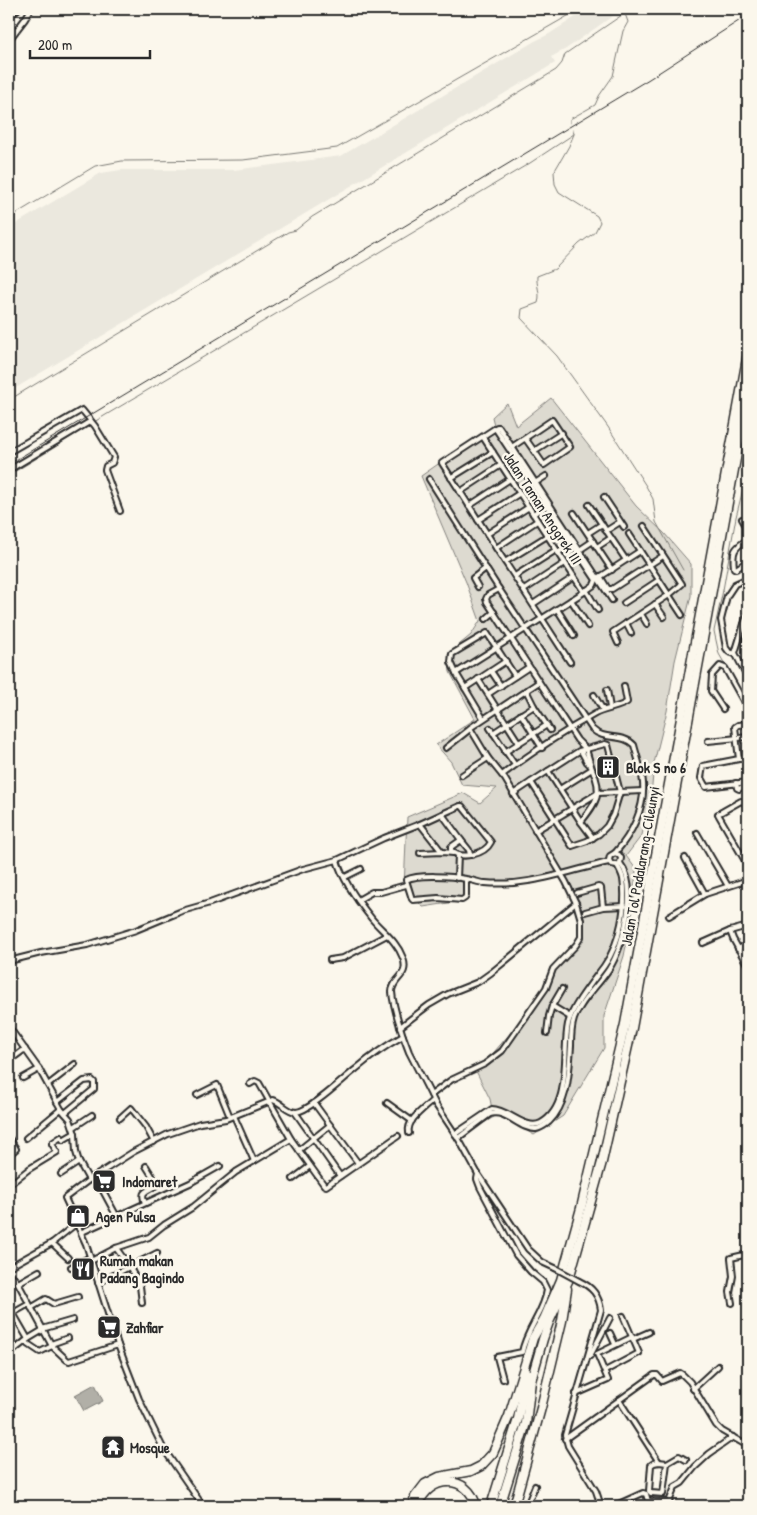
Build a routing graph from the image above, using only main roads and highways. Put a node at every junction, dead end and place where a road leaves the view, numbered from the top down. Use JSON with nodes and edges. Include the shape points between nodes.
{"nodes":[{"id":1,"x":748,"y":353,"type":"edge"},
{"id":2,"x":748,"y":393,"type":"edge"},
{"id":3,"x":568,"y":1279,"type":"junction"},
{"id":4,"x":544,"y":1319,"type":"junction"},
{"id":5,"x":434,"y":1482,"type":"junction"},
{"id":6,"x":412,"y":1506,"type":"edge"},
{"id":7,"x":418,"y":1506,"type":"edge"},
{"id":8,"x":476,"y":1506,"type":"edge"},
{"id":9,"x":491,"y":1506,"type":"edge"},
{"id":10,"x":500,"y":1506,"type":"edge"},
{"id":11,"x":514,"y":1506,"type":"edge"}],
"edges":[{"from":1,"to":4,"type":"highway","name":"Jalan Tol Padalarang–Cileunyi","via":[[625,1024],[581,1208],[561,1280]]},
{"from":2,"to":3,"type":"highway","name":"Jalan Tol Padalarang–Cileunyi","via":[[632,1028],[602,1162]]},
{"from":3,"to":10,"type":"highway","via":[[543,1339],[531,1382],[526,1423]]},
{"from":3,"to":11,"type":"highway","via":[[562,1321]]},
{"from":4,"to":5,"type":"highway","via":[[533,1338],[493,1453],[471,1471],[439,1477]]},
{"from":4,"to":9,"type":"highway"},
{"from":5,"to":6,"type":"highway","via":[[419,1490]]},
{"from":5,"to":7,"type":"highway"},
{"from":5,"to":8,"type":"highway","via":[[462,1486]]}]}
